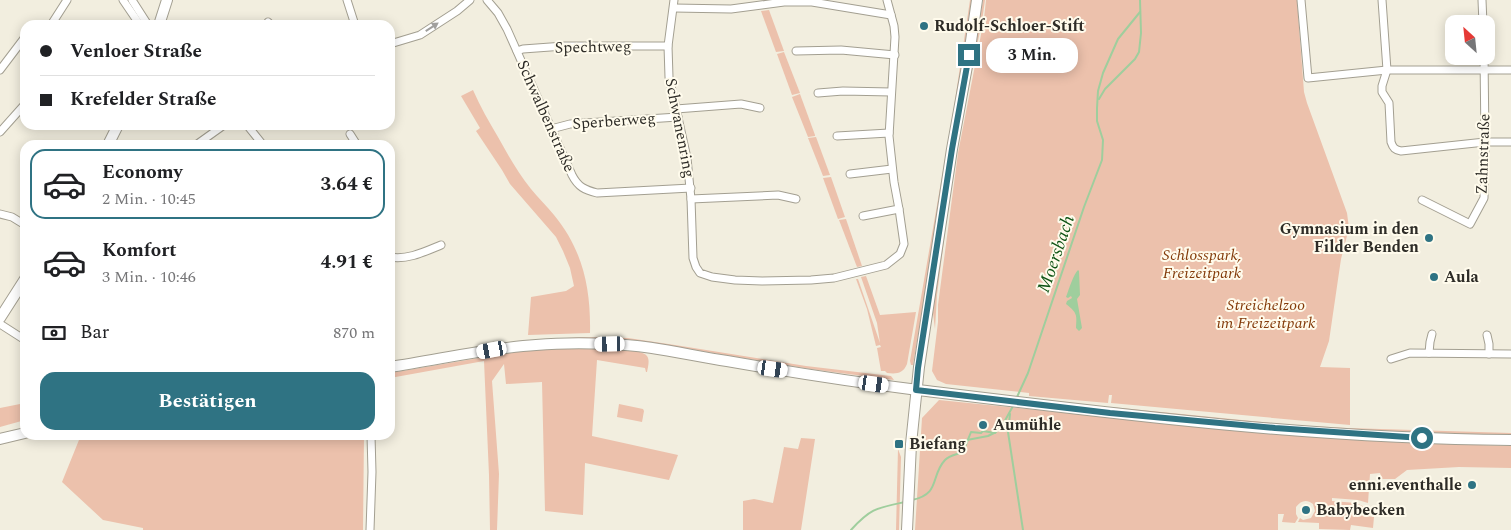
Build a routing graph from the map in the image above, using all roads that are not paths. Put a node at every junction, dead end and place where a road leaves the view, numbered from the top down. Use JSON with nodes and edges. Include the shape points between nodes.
{"nodes":[{"id":1,"x":67,"y":0,"type":"edge"},
{"id":2,"x":123,"y":0,"type":"edge"},
{"id":3,"x":132,"y":0,"type":"edge"},
{"id":4,"x":167,"y":0,"type":"edge"},
{"id":5,"x":347,"y":0,"type":"edge"},
{"id":6,"x":470,"y":0,"type":"edge"},
{"id":7,"x":487,"y":0,"type":"edge"},
{"id":8,"x":674,"y":0,"type":"edge"},
{"id":9,"x":887,"y":0,"type":"edge"},
{"id":10,"x":978,"y":0,"type":"edge"},
{"id":11,"x":1301,"y":0,"type":"edge"},
{"id":12,"x":1382,"y":0,"type":"edge"},
{"id":13,"x":1482,"y":0,"type":"edge"},
{"id":14,"x":674,"y":8,"type":"junction"},
{"id":15,"x":891,"y":15,"type":"junction"},
{"id":16,"x":1483,"y":15,"type":"edge"},
{"id":17,"x":54,"y":20,"type":"edge"},
{"id":18,"x":137,"y":20,"type":"edge"},
{"id":19,"x":145,"y":20,"type":"edge"},
{"id":20,"x":161,"y":20,"type":"edge"},
{"id":21,"x":353,"y":20,"type":"edge"},
{"id":22,"x":395,"y":42,"type":"edge"},
{"id":23,"x":20,"y":44,"type":"edge"},
{"id":24,"x":668,"y":46,"type":"junction"},
{"id":25,"x":796,"y":51,"type":"dead end"},
{"id":26,"x":517,"y":52,"type":"junction"},
{"id":27,"x":895,"y":55,"type":"junction"},
{"id":28,"x":1485,"y":65,"type":"edge"},
{"id":29,"x":0,"y":70,"type":"edge"},
{"id":30,"x":1387,"y":70,"type":"junction"},
{"id":31,"x":1485,"y":70,"type":"junction"},
{"id":32,"x":1511,"y":70,"type":"edge"},
{"id":33,"x":891,"y":92,"type":"junction"},
{"id":34,"x":818,"y":93,"type":"dead end"},
{"id":35,"x":760,"y":108,"type":"dead end"},
{"id":36,"x":676,"y":109,"type":"junction"},
{"id":37,"x":20,"y":110,"type":"edge"},
{"id":38,"x":678,"y":117,"type":"junction"},
{"id":39,"x":551,"y":129,"type":"junction"},
{"id":40,"x":217,"y":130,"type":"edge"},
{"id":41,"x":251,"y":130,"type":"edge"},
{"id":42,"x":0,"y":132,"type":"edge"},
{"id":43,"x":350,"y":134,"type":"dead end"},
{"id":44,"x":889,"y":134,"type":"junction"},
{"id":45,"x":837,"y":136,"type":"dead end"},
{"id":46,"x":203,"y":140,"type":"edge"},
{"id":47,"x":259,"y":140,"type":"edge"},
{"id":48,"x":354,"y":140,"type":"edge"},
{"id":49,"x":1485,"y":142,"type":"junction"},
{"id":50,"x":1511,"y":142,"type":"edge"},
{"id":51,"x":892,"y":169,"type":"junction"},
{"id":52,"x":850,"y":174,"type":"dead end"},
{"id":53,"x":691,"y":188,"type":"junction"},
{"id":54,"x":691,"y":199,"type":"junction"},
{"id":55,"x":796,"y":199,"type":"dead end"},
{"id":56,"x":1422,"y":200,"type":"dead end"},
{"id":57,"x":900,"y":209,"type":"junction"},
{"id":58,"x":0,"y":214,"type":"edge"},
{"id":59,"x":863,"y":216,"type":"dead end"},
{"id":60,"x":20,"y":222,"type":"edge"},
{"id":61,"x":441,"y":245,"type":"dead end"},
{"id":62,"x":395,"y":258,"type":"edge"},
{"id":63,"x":20,"y":287,"type":"edge"},
{"id":64,"x":0,"y":318,"type":"edge"},
{"id":65,"x":0,"y":324,"type":"edge"},
{"id":66,"x":1432,"y":334,"type":"dead end"},
{"id":67,"x":1487,"y":335,"type":"dead end"},
{"id":68,"x":20,"y":337,"type":"edge"},
{"id":69,"x":1429,"y":353,"type":"junction"},
{"id":70,"x":1489,"y":354,"type":"junction"},
{"id":71,"x":1511,"y":354,"type":"edge"},
{"id":72,"x":1391,"y":359,"type":"dead end"},
{"id":73,"x":395,"y":366,"type":"edge"},
{"id":74,"x":918,"y":368,"type":"junction"},
{"id":75,"x":894,"y":387,"type":"junction"},
{"id":76,"x":916,"y":390,"type":"junction"},
{"id":77,"x":20,"y":434,"type":"edge"},
{"id":78,"x":0,"y":440,"type":"edge"},
{"id":79,"x":371,"y":440,"type":"edge"},
{"id":80,"x":1511,"y":440,"type":"edge"},
{"id":81,"x":370,"y":530,"type":"edge"},
{"id":82,"x":907,"y":530,"type":"edge"}],
"edges":[{"from":1,"to":17,"type":"street"},
{"from":2,"to":18,"type":"street"},
{"from":3,"to":19,"type":"street"},
{"from":4,"to":20,"type":"main road"},
{"from":5,"to":21,"type":"street"},
{"from":22,"to":6,"type":"street","one_way":true,"via":[[420,34]]},
{"from":7,"to":26,"type":"street","name":"Schwalbenstraße","via":[[508,29]]},
{"from":8,"to":14,"type":"street","name":"Schwanenring"},
{"from":9,"to":15,"type":"street","name":"Schwanenring"},
{"from":10,"to":74,"type":"main road"},
{"from":11,"to":30,"type":"street","via":[[1308,78]]},
{"from":12,"to":30,"type":"street"},
{"from":13,"to":16,"type":"street"},
{"from":14,"to":15,"type":"street","via":[[731,9],[812,2]]},
{"from":14,"to":24,"type":"street","name":"Schwanenring"},
{"from":15,"to":27,"type":"street","name":"Schwanenring"},
{"from":23,"to":29,"type":"street"},
{"from":24,"to":26,"type":"street","name":"Spechtweg","via":[[564,46]]},
{"from":24,"to":36,"type":"street","name":"Schwanenring","via":[[669,77]]},
{"from":25,"to":27,"type":"street","via":[[841,50]]},
{"from":26,"to":39,"type":"street","name":"Schwalbenstraße"},
{"from":27,"to":33,"type":"street","name":"Schwanenring"},
{"from":28,"to":31,"type":"street","name":"Zahnstraße"},
{"from":30,"to":31,"type":"street"},
{"from":30,"to":49,"type":"street","via":[[1382,92],[1390,103],[1391,142],[1396,150]]},
{"from":31,"to":32,"type":"street"},
{"from":31,"to":49,"type":"street","name":"Zahnstraße"},
{"from":33,"to":34,"type":"street"},
{"from":33,"to":44,"type":"street","name":"Schwanenring"},
{"from":35,"to":36,"type":"street","via":[[741,104]]},
{"from":36,"to":38,"type":"street","name":"Schwanenring"},
{"from":37,"to":42,"type":"street"},
{"from":38,"to":39,"type":"street","name":"Sperberweg","via":[[570,124]]},
{"from":38,"to":53,"type":"street","name":"Schwanenring"},
{"from":39,"to":53,"type":"street","name":"Schwalbenstraße","via":[[576,182],[588,191]]},
{"from":40,"to":46,"type":"street"},
{"from":41,"to":47,"type":"street"},
{"from":43,"to":48,"type":"street"},
{"from":44,"to":45,"type":"street"},
{"from":44,"to":51,"type":"street","name":"Schwanenring"},
{"from":49,"to":50,"type":"street"},
{"from":49,"to":56,"type":"street","name":"Zahnstraße","via":[[1484,198],[1470,224]]},
{"from":51,"to":52,"type":"street"},
{"from":51,"to":57,"type":"street","name":"Schwanenring"},
{"from":53,"to":54,"type":"street","name":"Schwanenring"},
{"from":54,"to":55,"type":"street","via":[[778,195]]},
{"from":54,"to":57,"type":"street","name":"Schwanenring","via":[[696,267],[705,275],[735,280],[834,278],[886,265],[900,254],[904,244]]},
{"from":57,"to":59,"type":"street"},
{"from":58,"to":60,"type":"street"},
{"from":61,"to":62,"type":"street","via":[[408,258]]},
{"from":63,"to":64,"type":"main road"},
{"from":65,"to":68,"type":"street"},
{"from":66,"to":69,"type":"street"},
{"from":67,"to":70,"type":"street"},
{"from":69,"to":70,"type":"street"},
{"from":69,"to":72,"type":"street","via":[[1410,353]]},
{"from":70,"to":71,"type":"street"},
{"from":73,"to":75,"type":"main road","via":[[536,345],[610,344]]},
{"from":74,"to":75,"type":"main road","via":[[908,380]]},
{"from":74,"to":76,"type":"main road"},
{"from":75,"to":76,"type":"main road"},
{"from":76,"to":80,"type":"main road","via":[[1087,411],[1275,428],[1398,437]]},
{"from":76,"to":82,"type":"main road"},
{"from":77,"to":78,"type":"main road"},
{"from":79,"to":81,"type":"street"}]}
